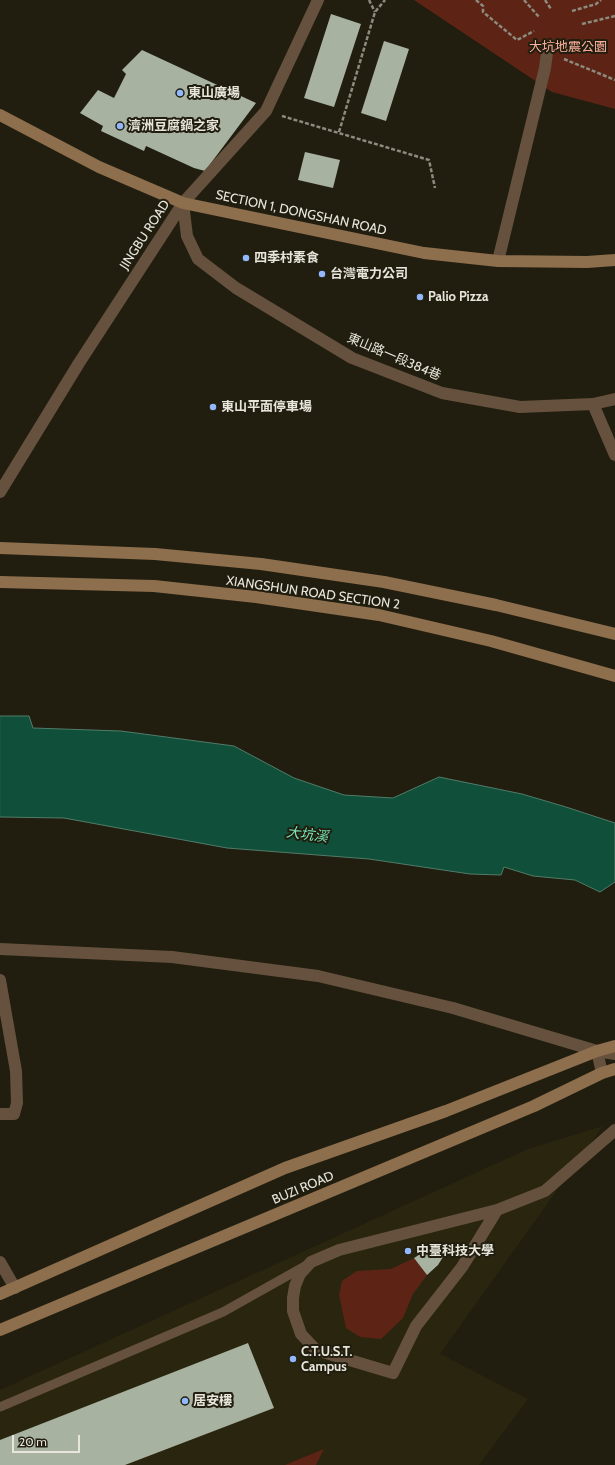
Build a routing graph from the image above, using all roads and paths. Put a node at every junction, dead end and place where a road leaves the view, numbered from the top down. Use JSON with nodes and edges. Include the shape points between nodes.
{"nodes":[{"id":1,"x":318,"y":0,"type":"edge"},
{"id":2,"x":369,"y":0,"type":"edge"},
{"id":3,"x":384,"y":0,"type":"edge"},
{"id":4,"x":476,"y":0,"type":"edge"},
{"id":5,"x":524,"y":0,"type":"edge"},
{"id":6,"x":545,"y":0,"type":"edge"},
{"id":7,"x":601,"y":0,"type":"edge"},
{"id":8,"x":551,"y":9,"type":"dead end"},
{"id":9,"x":572,"y":11,"type":"dead end"},
{"id":10,"x":375,"y":12,"type":"junction"},
{"id":11,"x":615,"y":16,"type":"edge"},
{"id":12,"x":539,"y":17,"type":"dead end"},
{"id":13,"x":582,"y":24,"type":"dead end"},
{"id":14,"x":534,"y":31,"type":"dead end"},
{"id":15,"x":546,"y":53,"type":"dead end"},
{"id":16,"x":558,"y":57,"type":"dead end"},
{"id":17,"x":615,"y":80,"type":"edge"},
{"id":18,"x":266,"y":111,"type":"junction"},
{"id":19,"x":0,"y":115,"type":"edge"},
{"id":20,"x":339,"y":132,"type":"junction"},
{"id":21,"x":435,"y":188,"type":"dead end"},
{"id":22,"x":182,"y":203,"type":"junction"},
{"id":23,"x":615,"y":260,"type":"edge"},
{"id":24,"x":498,"y":261,"type":"junction"},
{"id":25,"x":615,"y":399,"type":"edge"},
{"id":26,"x":593,"y":404,"type":"junction"},
{"id":27,"x":615,"y":455,"type":"edge"},
{"id":28,"x":0,"y":492,"type":"edge"},
{"id":29,"x":0,"y":548,"type":"edge"},
{"id":30,"x":0,"y":582,"type":"edge"},
{"id":31,"x":615,"y":634,"type":"edge"},
{"id":32,"x":615,"y":676,"type":"edge"},
{"id":33,"x":0,"y":949,"type":"edge"},
{"id":34,"x":0,"y":980,"type":"edge"},
{"id":35,"x":615,"y":1046,"type":"edge"},
{"id":36,"x":597,"y":1051,"type":"junction"},
{"id":37,"x":615,"y":1054,"type":"edge"},
{"id":38,"x":615,"y":1069,"type":"edge"},
{"id":39,"x":602,"y":1073,"type":"junction"},
{"id":40,"x":0,"y":1114,"type":"edge"},
{"id":41,"x":615,"y":1130,"type":"edge"},
{"id":42,"x":497,"y":1210,"type":"junction"},
{"id":43,"x":0,"y":1262,"type":"edge"},
{"id":44,"x":311,"y":1262,"type":"junction"},
{"id":45,"x":15,"y":1288,"type":"junction"},
{"id":46,"x":0,"y":1294,"type":"edge"},
{"id":47,"x":0,"y":1330,"type":"edge"},
{"id":48,"x":0,"y":1407,"type":"edge"}],
"edges":[{"from":1,"to":18,"type":"street","name":"JINGBU ROAD"},
{"from":2,"to":10,"type":"path"},
{"from":3,"to":10,"type":"path"},
{"from":4,"to":14,"type":"path","via":[[483,6],[483,12],[517,40]]},
{"from":5,"to":12,"type":"path"},
{"from":6,"to":8,"type":"path"},
{"from":7,"to":9,"type":"path"},
{"from":10,"to":20,"type":"path"},
{"from":11,"to":13,"type":"path"},
{"from":15,"to":24,"type":"street","via":[[545,68]]},
{"from":16,"to":17,"type":"path"},
{"from":18,"to":20,"type":"path"},
{"from":18,"to":22,"type":"street","name":"JINGBU ROAD"},
{"from":19,"to":22,"type":"main road","name":"SECTION 1, DONGSHAN ROAD","via":[[99,167]]},
{"from":20,"to":21,"type":"path","via":[[429,160]]},
{"from":22,"to":24,"type":"main road","name":"SECTION 1, DONGSHAN ROAD","via":[[424,253]]},
{"from":22,"to":26,"type":"street","name":"東山路一段384巷","via":[[187,236],[198,259],[236,288],[352,358],[442,393],[520,407]]},
{"from":22,"to":28,"type":"street","name":"JINGBU ROAD"},
{"from":23,"to":24,"type":"main road","name":"SECTION 1, DONGSHAN ROAD"},
{"from":25,"to":26,"type":"street","name":"東山路一段384巷"},
{"from":26,"to":27,"type":"street"},
{"from":29,"to":31,"type":"main road","name":"XIANGSHUN ROAD SECTION 2","via":[[155,554],[261,564],[384,582],[496,605]]},
{"from":30,"to":32,"type":"main road","name":"XIANGSHUN ROAD SECTION 2","via":[[154,586],[256,597],[379,615],[491,641]]},
{"from":33,"to":36,"type":"street","via":[[172,957],[318,976],[453,1008]]},
{"from":34,"to":40,"type":"street","via":[[16,1070],[17,1102],[14,1114]]},
{"from":35,"to":36,"type":"main road","name":"BUZI ROAD"},
{"from":36,"to":37,"type":"street"},
{"from":36,"to":39,"type":"street"},
{"from":36,"to":45,"type":"main road","name":"BUZI ROAD","via":[[446,1111],[285,1168]]},
{"from":38,"to":39,"type":"main road","name":"BUZI ROAD"},
{"from":39,"to":47,"type":"main road","name":"BUZI ROAD","via":[[534,1106]]},
{"from":41,"to":42,"type":"street","via":[[545,1191]]},
{"from":42,"to":44,"type":"street","via":[[339,1250]]},
{"from":42,"to":44,"type":"street","via":[[462,1267],[416,1326],[394,1373],[316,1350],[301,1334],[293,1311],[293,1298],[300,1274]]},
{"from":43,"to":45,"type":"street"},
{"from":44,"to":48,"type":"lane","via":[[223,1312]]},
{"from":45,"to":46,"type":"main road","name":"BUZI ROAD"}]}
